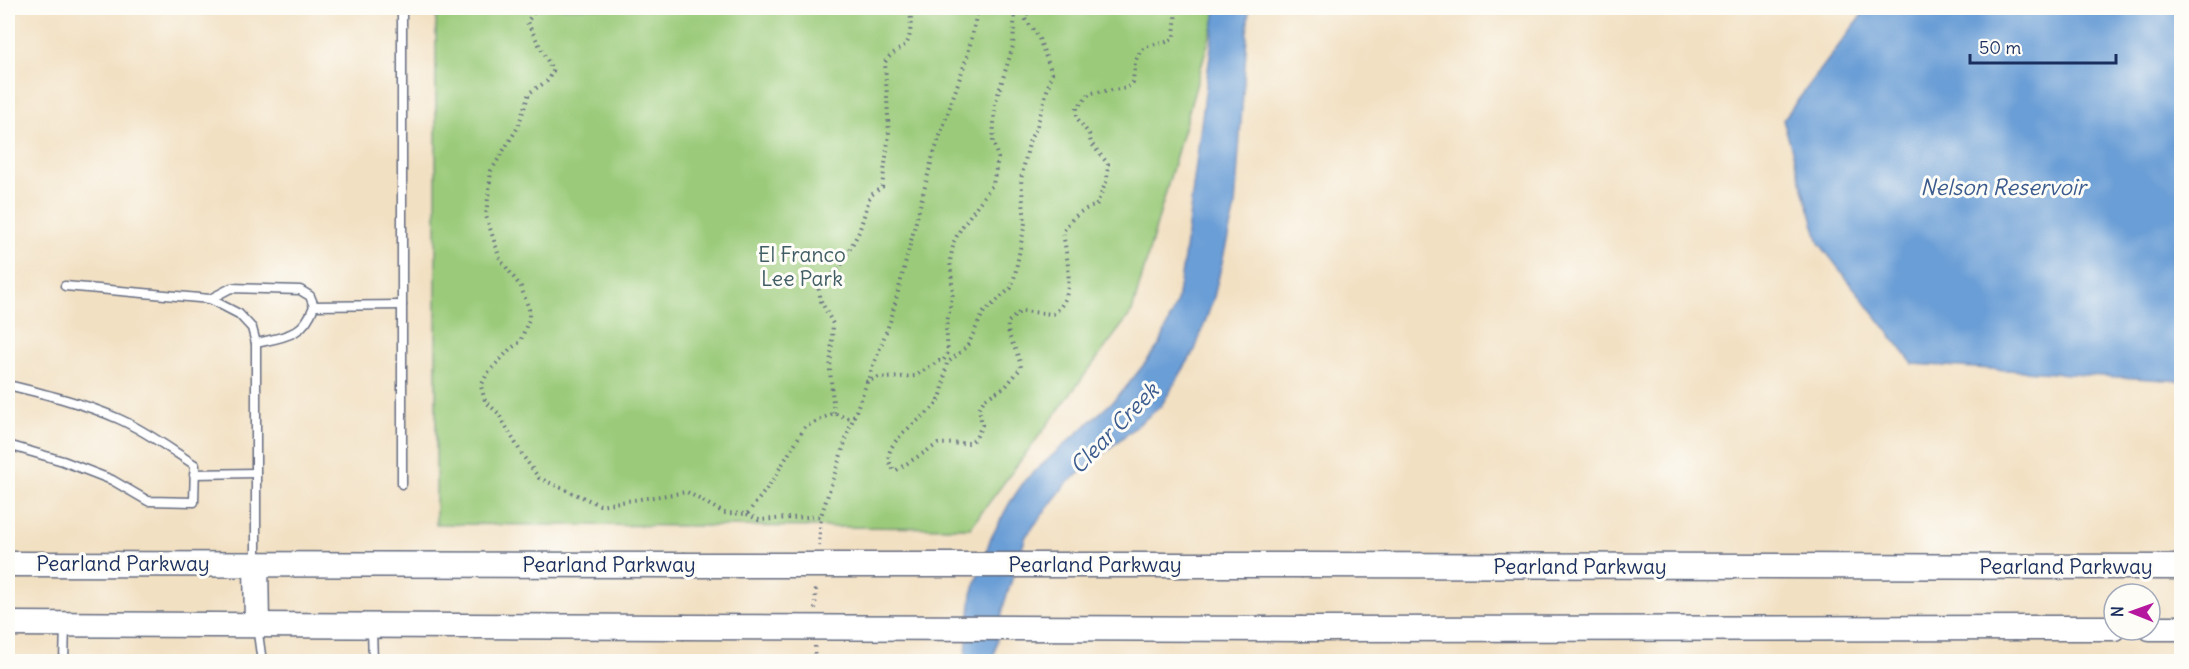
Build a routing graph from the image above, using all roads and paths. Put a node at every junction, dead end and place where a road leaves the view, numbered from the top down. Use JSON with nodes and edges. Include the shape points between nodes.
{"nodes":[{"id":1,"x":402,"y":8,"type":"edge"},
{"id":2,"x":537,"y":8,"type":"edge"},
{"id":3,"x":911,"y":8,"type":"edge"},
{"id":4,"x":978,"y":8,"type":"edge"},
{"id":5,"x":1015,"y":8,"type":"edge"},
{"id":6,"x":1029,"y":8,"type":"edge"},
{"id":7,"x":1176,"y":8,"type":"edge"},
{"id":8,"x":65,"y":286,"type":"dead end"},
{"id":9,"x":210,"y":299,"type":"junction"},
{"id":10,"x":402,"y":305,"type":"junction"},
{"id":11,"x":314,"y":306,"type":"junction"},
{"id":12,"x":256,"y":344,"type":"junction"},
{"id":13,"x":866,"y":382,"type":"junction"},
{"id":14,"x":8,"y":385,"type":"edge"},
{"id":15,"x":834,"y":413,"type":"junction"},
{"id":16,"x":855,"y":415,"type":"junction"},
{"id":17,"x":8,"y":446,"type":"edge"},
{"id":18,"x":256,"y":473,"type":"junction"},
{"id":19,"x":194,"y":474,"type":"junction"},
{"id":20,"x":402,"y":484,"type":"dead end"},
{"id":21,"x":747,"y":514,"type":"junction"},
{"id":22,"x":821,"y":516,"type":"junction"},
{"id":23,"x":819,"y":548,"type":"dead end"},
{"id":24,"x":8,"y":564,"type":"edge"},
{"id":25,"x":256,"y":564,"type":"junction"},
{"id":26,"x":2181,"y":567,"type":"edge"},
{"id":27,"x":816,"y":579,"type":"dead end"},
{"id":28,"x":815,"y":610,"type":"dead end"},
{"id":29,"x":8,"y":624,"type":"edge"},
{"id":30,"x":65,"y":624,"type":"junction"},
{"id":31,"x":257,"y":624,"type":"junction"},
{"id":32,"x":372,"y":625,"type":"junction"},
{"id":33,"x":2181,"y":627,"type":"edge"},
{"id":34,"x":2102,"y":628,"type":"edge"},
{"id":35,"x":2162,"y":628,"type":"edge"},
{"id":36,"x":815,"y":641,"type":"dead end"},
{"id":37,"x":64,"y":662,"type":"edge"},
{"id":38,"x":262,"y":662,"type":"edge"},
{"id":39,"x":373,"y":662,"type":"edge"},
{"id":40,"x":816,"y":662,"type":"edge"}],
"edges":[{"from":1,"to":10,"type":"lane"},
{"from":2,"to":21,"type":"path","via":[[527,22],[553,71],[547,81],[530,93],[518,128],[490,171],[486,216],[500,259],[520,287],[529,319],[520,342],[487,374],[481,386],[485,401],[498,413],[539,478],[600,505],[687,492],[724,513]]},
{"from":3,"to":15,"type":"path","via":[[906,45],[892,52],[885,62],[889,134],[882,187],[870,196],[859,232],[839,269],[818,286],[833,324],[830,370]]},
{"from":4,"to":13,"type":"path","via":[[968,54],[932,159],[891,319]]},
{"from":5,"to":13,"type":"path","via":[[1013,46],[994,104],[993,142],[998,158],[993,184],[961,228],[950,261],[953,293],[946,327],[948,353],[943,361],[915,376],[879,377]]},
{"from":6,"to":7,"type":"path","via":[[1026,20],[1038,36],[1052,73],[1021,179],[1025,223],[1015,275],[1011,288],[982,313],[967,347],[947,363],[939,400],[890,449],[895,471],[939,444],[969,443],[976,438],[982,425],[979,408],[1021,368],[1007,330],[1008,322],[1021,311],[1053,314],[1064,304],[1069,271],[1063,232],[1069,221],[1088,207],[1096,206],[1107,180],[1108,164],[1077,118],[1077,108],[1090,93],[1126,88],[1133,82],[1134,62],[1141,51],[1174,38]]},
{"from":8,"to":9,"type":"lane"},
{"from":9,"to":11,"type":"lane","via":[[231,288],[300,290],[310,296]]},
{"from":9,"to":12,"type":"lane","via":[[238,314],[252,328]]},
{"from":10,"to":11,"type":"lane"},
{"from":10,"to":20,"type":"lane"},
{"from":11,"to":12,"type":"lane","via":[[301,329]]},
{"from":12,"to":18,"type":"lane"},
{"from":13,"to":16,"type":"path"},
{"from":14,"to":19,"type":"lane","via":[[120,420],[195,465]]},
{"from":15,"to":16,"type":"path","via":[[847,418]]},
{"from":15,"to":21,"type":"path","via":[[805,427]]},
{"from":16,"to":22,"type":"path"},
{"from":17,"to":19,"type":"lane","via":[[112,480],[148,501],[194,502]]},
{"from":18,"to":19,"type":"lane"},
{"from":18,"to":25,"type":"lane"},
{"from":21,"to":22,"type":"path","via":[[759,520]]},
{"from":22,"to":23,"type":"path"},
{"from":24,"to":25,"type":"main road","name":"Pearland Parkway"},
{"from":25,"to":26,"type":"main road","name":"Pearland Parkway","bridge":true},
{"from":25,"to":31,"type":"main road"},
{"from":27,"to":28,"type":"path"},
{"from":29,"to":30,"type":"main road"},
{"from":30,"to":31,"type":"main road"},
{"from":30,"to":37,"type":"lane"},
{"from":31,"to":32,"type":"main road"},
{"from":31,"to":38,"type":"lane"},
{"from":32,"to":34,"type":"main road","bridge":true},
{"from":32,"to":39,"type":"lane"},
{"from":33,"to":35,"type":"main road"},
{"from":36,"to":40,"type":"path"}]}
